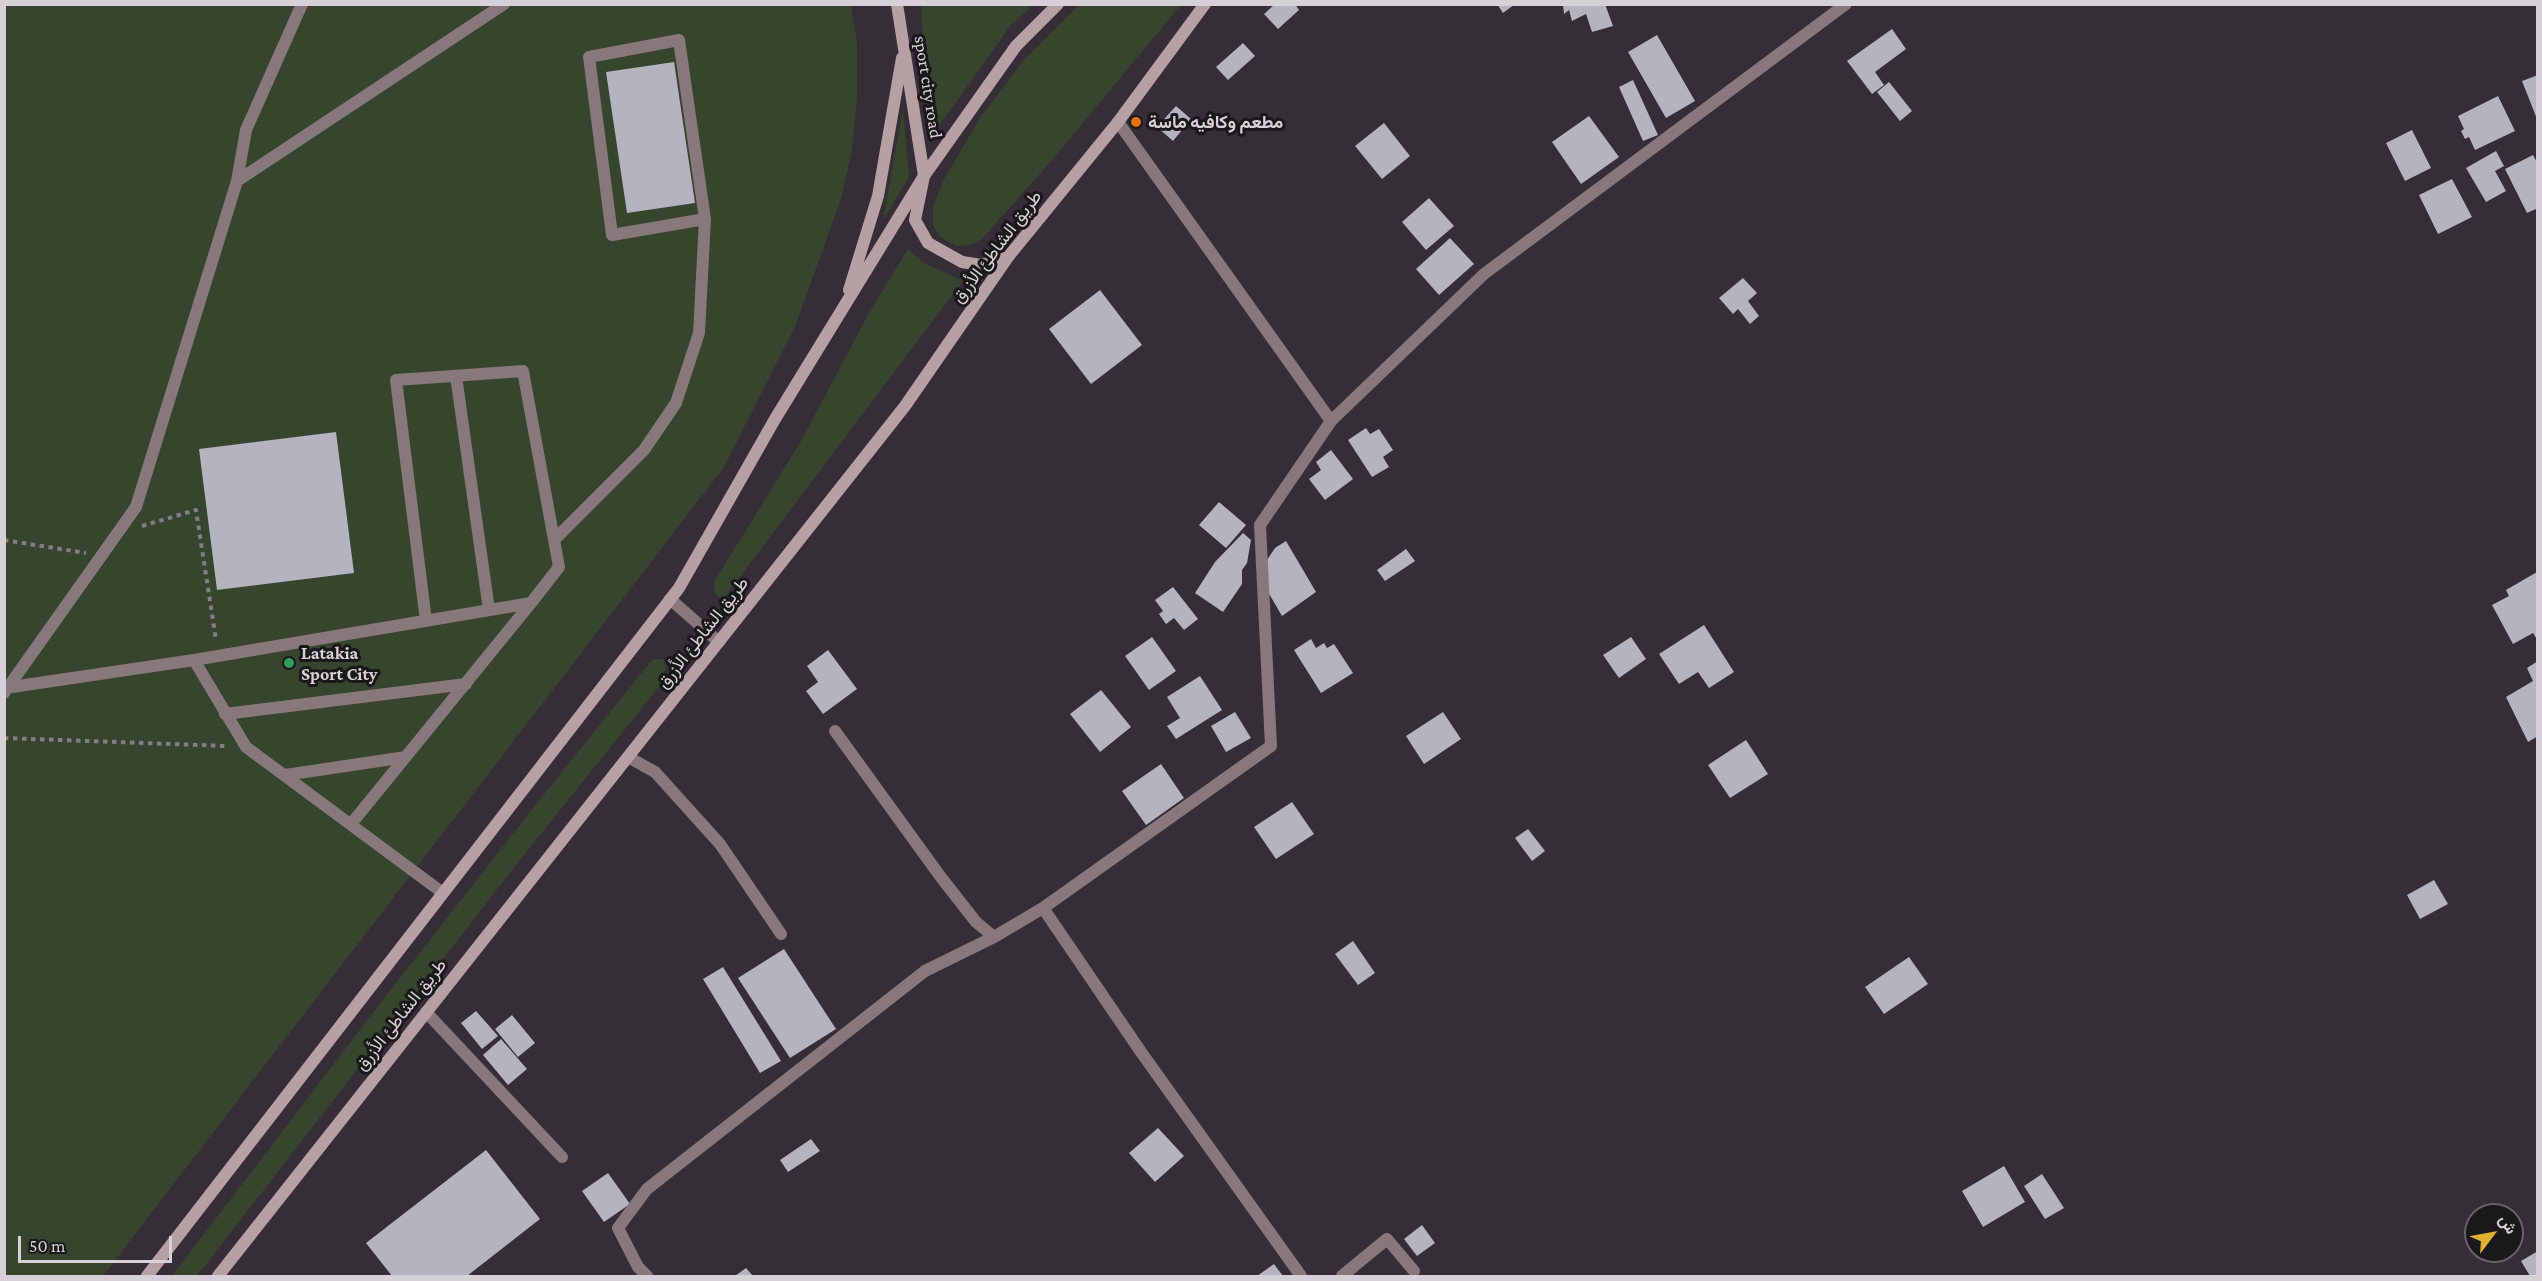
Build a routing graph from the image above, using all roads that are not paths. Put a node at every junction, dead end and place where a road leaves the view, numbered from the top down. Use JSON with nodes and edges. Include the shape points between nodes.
{"nodes":[{"id":1,"x":302,"y":4,"type":"edge"},
{"id":2,"x":504,"y":4,"type":"edge"},
{"id":3,"x":897,"y":4,"type":"edge"},
{"id":4,"x":1058,"y":4,"type":"edge"},
{"id":5,"x":1205,"y":4,"type":"edge"},
{"id":6,"x":1846,"y":4,"type":"edge"},
{"id":7,"x":904,"y":48,"type":"junction"},
{"id":8,"x":1118,"y":122,"type":"junction"},
{"id":9,"x":924,"y":176,"type":"junction"},
{"id":10,"x":237,"y":181,"type":"junction"},
{"id":11,"x":705,"y":219,"type":"junction"},
{"id":12,"x":1008,"y":257,"type":"junction"},
{"id":13,"x":844,"y":308,"type":"junction"},
{"id":14,"x":456,"y":376,"type":"junction"},
{"id":15,"x":1331,"y":421,"type":"junction"},
{"id":16,"x":554,"y":540,"type":"junction"},
{"id":17,"x":670,"y":599,"type":"junction"},
{"id":18,"x":531,"y":603,"type":"junction"},
{"id":19,"x":489,"y":610,"type":"junction"},
{"id":20,"x":426,"y":621,"type":"junction"},
{"id":21,"x":719,"y":642,"type":"junction"},
{"id":22,"x":194,"y":660,"type":"junction"},
{"id":23,"x":466,"y":684,"type":"junction"},
{"id":24,"x":6,"y":689,"type":"edge"},
{"id":25,"x":225,"y":714,"type":"junction"},
{"id":26,"x":836,"y":731,"type":"dead end"},
{"id":27,"x":628,"y":757,"type":"junction"},
{"id":28,"x":406,"y":758,"type":"junction"},
{"id":29,"x":285,"y":775,"type":"junction"},
{"id":30,"x":351,"y":824,"type":"junction"},
{"id":31,"x":443,"y":893,"type":"junction"},
{"id":32,"x":1043,"y":908,"type":"junction"},
{"id":33,"x":781,"y":934,"type":"dead end"},
{"id":34,"x":994,"y":937,"type":"junction"},
{"id":35,"x":426,"y":1012,"type":"junction"},
{"id":36,"x":562,"y":1157,"type":"dead end"},
{"id":37,"x":1414,"y":1271,"type":"dead end"},
{"id":38,"x":643,"y":1272,"type":"edge"},
{"id":39,"x":147,"y":1276,"type":"edge"},
{"id":40,"x":218,"y":1276,"type":"edge"},
{"id":41,"x":629,"y":1276,"type":"edge"},
{"id":42,"x":1301,"y":1276,"type":"edge"},
{"id":43,"x":1342,"y":1276,"type":"edge"}],
"edges":[{"from":1,"to":10,"type":"street","via":[[246,130]]},
{"from":2,"to":10,"type":"street"},
{"from":3,"to":7,"type":"main road","name":"sport city road"},
{"from":4,"to":9,"type":"main road","via":[[1016,46]]},
{"from":5,"to":8,"type":"main road","name":"طريق الشاطئ الأزرق"},
{"from":6,"to":15,"type":"street","via":[[1484,274]]},
{"from":7,"to":9,"type":"main road","name":"sport city road"},
{"from":7,"to":13,"type":"main road","via":[[878,196]]},
{"from":8,"to":12,"type":"main road","name":"طريق الشاطئ الأزرق"},
{"from":8,"to":15,"type":"street"},
{"from":9,"to":12,"type":"main road","via":[[915,220],[927,243],[962,262],[981,265]]},
{"from":9,"to":13,"type":"main road"},
{"from":10,"to":24,"type":"street","via":[[136,507]]},
{"from":11,"to":11,"type":"street","via":[[679,40],[589,57],[612,235]]},
{"from":11,"to":16,"type":"street","via":[[699,333],[676,402],[644,450]]},
{"from":12,"to":21,"type":"main road","name":"طريق الشاطئ الأزرق","via":[[905,406]]},
{"from":13,"to":17,"type":"main road"},
{"from":14,"to":16,"type":"street","via":[[523,370]]},
{"from":14,"to":19,"type":"street"},
{"from":14,"to":20,"type":"street","via":[[396,380]]},
{"from":15,"to":32,"type":"street","via":[[1260,525],[1271,746]]},
{"from":16,"to":18,"type":"street","via":[[559,567]]},
{"from":17,"to":21,"type":"street"},
{"from":17,"to":31,"type":"main road"},
{"from":18,"to":19,"type":"street"},
{"from":18,"to":23,"type":"street"},
{"from":19,"to":20,"type":"street"},
{"from":20,"to":22,"type":"street"},
{"from":21,"to":27,"type":"main road","name":"طريق الشاطئ الأزرق"},
{"from":22,"to":24,"type":"street"},
{"from":22,"to":25,"type":"street"},
{"from":23,"to":25,"type":"street"},
{"from":23,"to":28,"type":"street"},
{"from":25,"to":29,"type":"street","via":[[246,747]]},
{"from":26,"to":34,"type":"street","via":[[940,876],[976,922]]},
{"from":27,"to":33,"type":"street","via":[[655,772],[720,844]]},
{"from":27,"to":35,"type":"main road","name":"طريق الشاطئ الأزرق"},
{"from":28,"to":29,"type":"street"},
{"from":28,"to":30,"type":"street"},
{"from":29,"to":30,"type":"street"},
{"from":30,"to":31,"type":"street"},
{"from":31,"to":39,"type":"main road"},
{"from":32,"to":34,"type":"street"},
{"from":32,"to":42,"type":"street"},
{"from":34,"to":38,"type":"street","via":[[926,971],[647,1189],[618,1228]]},
{"from":35,"to":36,"type":"street"},
{"from":35,"to":40,"type":"main road","name":"طريق الشاطئ الأزرق"},
{"from":37,"to":43,"type":"street","via":[[1387,1239]]},
{"from":38,"to":41,"type":"street"}]}
